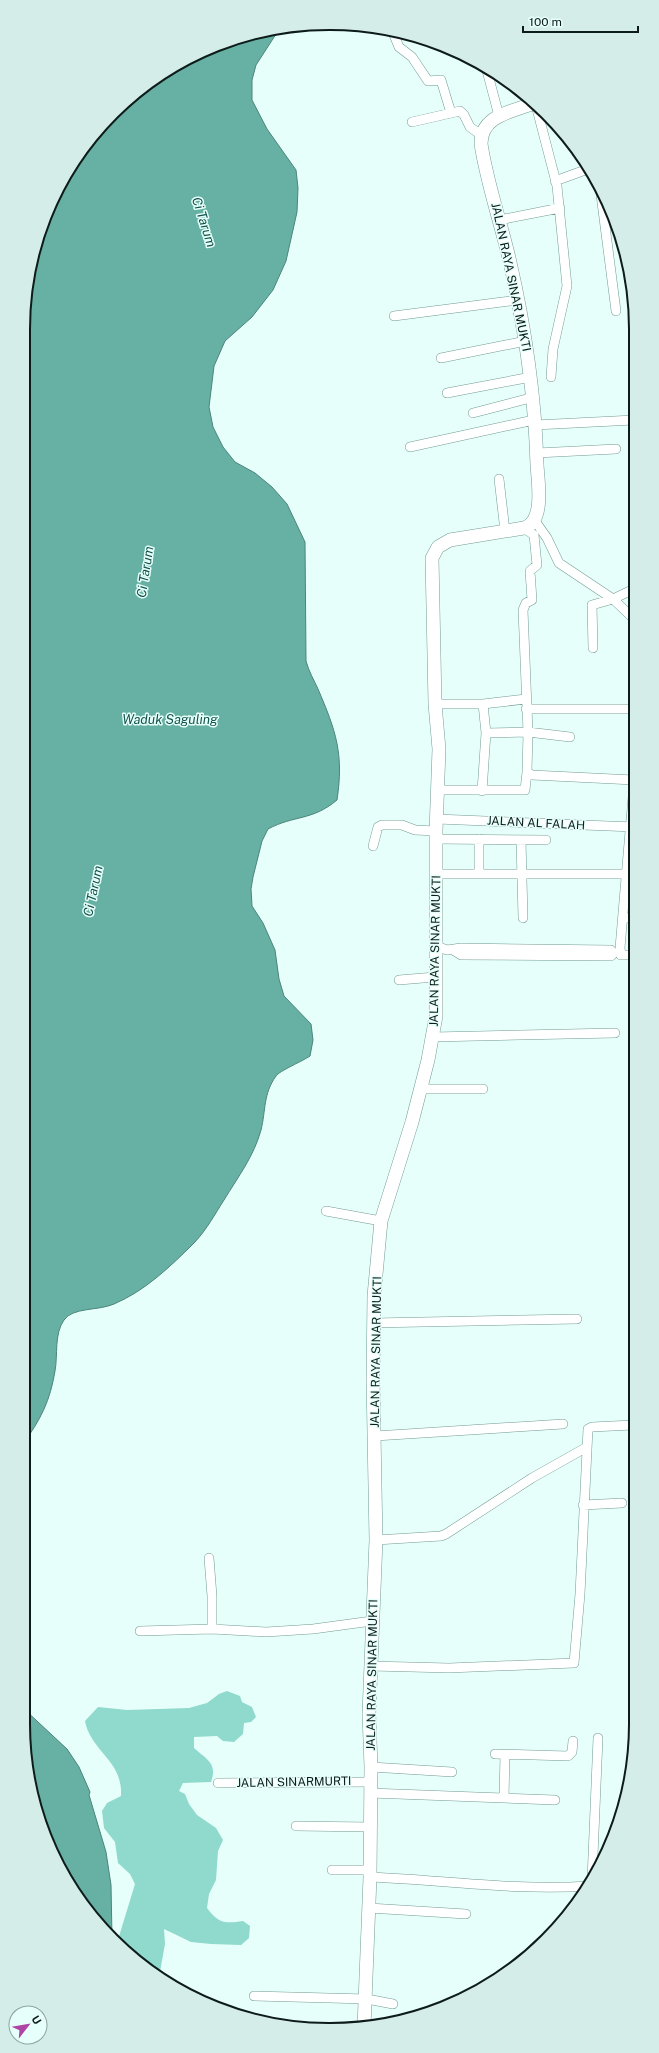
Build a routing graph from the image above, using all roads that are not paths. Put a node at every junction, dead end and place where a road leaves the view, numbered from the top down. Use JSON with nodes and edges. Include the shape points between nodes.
{"nodes":[{"id":1,"x":395,"y":37,"type":"edge"},
{"id":2,"x":491,"y":77,"type":"edge"},
{"id":3,"x":528,"y":105,"type":"edge"},
{"id":4,"x":451,"y":113,"type":"junction"},
{"id":5,"x":499,"y":116,"type":"junction"},
{"id":6,"x":540,"y":117,"type":"edge"},
{"id":7,"x":412,"y":122,"type":"dead end"},
{"id":8,"x":480,"y":135,"type":"junction"},
{"id":9,"x":583,"y":171,"type":"edge"},
{"id":10,"x":555,"y":181,"type":"junction"},
{"id":11,"x":603,"y":207,"type":"edge"},
{"id":12,"x":560,"y":208,"type":"junction"},
{"id":13,"x":499,"y":220,"type":"junction"},
{"id":14,"x":518,"y":300,"type":"junction"},
{"id":15,"x":616,"y":311,"type":"dead end"},
{"id":16,"x":394,"y":316,"type":"dead end"},
{"id":17,"x":526,"y":341,"type":"junction"},
{"id":18,"x":441,"y":358,"type":"dead end"},
{"id":19,"x":531,"y":377,"type":"junction"},
{"id":20,"x":551,"y":377,"type":"dead end"},
{"id":21,"x":447,"y":393,"type":"dead end"},
{"id":22,"x":534,"y":397,"type":"junction"},
{"id":23,"x":474,"y":413,"type":"dead end"},
{"id":24,"x":629,"y":420,"type":"edge"},
{"id":25,"x":534,"y":422,"type":"junction"},
{"id":26,"x":410,"y":447,"type":"dead end"},
{"id":27,"x":616,"y":449,"type":"dead end"},
{"id":28,"x":537,"y":453,"type":"junction"},
{"id":29,"x":499,"y":479,"type":"dead end"},
{"id":30,"x":530,"y":524,"type":"junction"},
{"id":31,"x":505,"y":531,"type":"junction"},
{"id":32,"x":629,"y":591,"type":"edge"},
{"id":33,"x":613,"y":600,"type":"junction"},
{"id":34,"x":629,"y":614,"type":"edge"},
{"id":35,"x":593,"y":648,"type":"dead end"},
{"id":36,"x":526,"y":699,"type":"junction"},
{"id":37,"x":435,"y":704,"type":"junction"},
{"id":38,"x":483,"y":704,"type":"junction"},
{"id":39,"x":526,"y":709,"type":"junction"},
{"id":40,"x":629,"y":709,"type":"edge"},
{"id":41,"x":486,"y":732,"type":"junction"},
{"id":42,"x":528,"y":732,"type":"junction"},
{"id":43,"x":570,"y":737,"type":"dead end"},
{"id":44,"x":527,"y":772,"type":"junction"},
{"id":45,"x":629,"y":780,"type":"edge"},
{"id":46,"x":438,"y":790,"type":"junction"},
{"id":47,"x":482,"y":791,"type":"junction"},
{"id":48,"x":629,"y":828,"type":"edge"},
{"id":49,"x":437,"y":830,"type":"junction"},
{"id":50,"x":479,"y":839,"type":"junction"},
{"id":51,"x":521,"y":840,"type":"junction"},
{"id":52,"x":546,"y":840,"type":"dead end"},
{"id":53,"x":373,"y":846,"type":"dead end"},
{"id":54,"x":629,"y":858,"type":"edge"},
{"id":55,"x":479,"y":873,"type":"junction"},
{"id":56,"x":522,"y":873,"type":"junction"},
{"id":57,"x":437,"y":874,"type":"junction"},
{"id":58,"x":626,"y":874,"type":"junction"},
{"id":59,"x":523,"y":918,"type":"dead end"},
{"id":60,"x":624,"y":918,"type":"junction"},
{"id":61,"x":629,"y":918,"type":"edge"},
{"id":62,"x":436,"y":946,"type":"junction"},
{"id":63,"x":532,"y":952,"type":"junction"},
{"id":64,"x":629,"y":955,"type":"edge"},
{"id":65,"x":435,"y":977,"type":"junction"},
{"id":66,"x":399,"y":980,"type":"dead end"},
{"id":67,"x":615,"y":1033,"type":"dead end"},
{"id":68,"x":433,"y":1036,"type":"junction"},
{"id":69,"x":420,"y":1089,"type":"junction"},
{"id":70,"x":484,"y":1090,"type":"dead end"},
{"id":71,"x":326,"y":1211,"type":"dead end"},
{"id":72,"x":381,"y":1221,"type":"junction"},
{"id":73,"x":577,"y":1319,"type":"dead end"},
{"id":74,"x":373,"y":1323,"type":"junction"},
{"id":75,"x":563,"y":1424,"type":"dead end"},
{"id":76,"x":629,"y":1426,"type":"edge"},
{"id":77,"x":375,"y":1436,"type":"junction"},
{"id":78,"x":587,"y":1447,"type":"junction"},
{"id":79,"x":622,"y":1503,"type":"dead end"},
{"id":80,"x":583,"y":1505,"type":"junction"},
{"id":81,"x":376,"y":1540,"type":"junction"},
{"id":82,"x":209,"y":1558,"type":"dead end"},
{"id":83,"x":372,"y":1621,"type":"junction"},
{"id":84,"x":212,"y":1629,"type":"junction"},
{"id":85,"x":140,"y":1631,"type":"dead end"},
{"id":86,"x":371,"y":1666,"type":"junction"},
{"id":87,"x":598,"y":1738,"type":"dead end"},
{"id":88,"x":573,"y":1741,"type":"dead end"},
{"id":89,"x":495,"y":1754,"type":"dead end"},
{"id":90,"x":505,"y":1755,"type":"junction"},
{"id":91,"x":371,"y":1767,"type":"junction"},
{"id":92,"x":452,"y":1772,"type":"dead end"},
{"id":93,"x":218,"y":1783,"type":"dead end"},
{"id":94,"x":371,"y":1788,"type":"junction"},
{"id":95,"x":504,"y":1798,"type":"junction"},
{"id":96,"x":555,"y":1800,"type":"dead end"},
{"id":97,"x":296,"y":1826,"type":"dead end"},
{"id":98,"x":370,"y":1827,"type":"junction"},
{"id":99,"x":593,"y":1866,"type":"edge"},
{"id":100,"x":332,"y":1870,"type":"dead end"},
{"id":101,"x":370,"y":1874,"type":"junction"},
{"id":102,"x":581,"y":1887,"type":"edge"},
{"id":103,"x":370,"y":1908,"type":"junction"},
{"id":104,"x":466,"y":1914,"type":"dead end"},
{"id":105,"x":254,"y":1996,"type":"dead end"},
{"id":106,"x":367,"y":1999,"type":"junction"},
{"id":107,"x":392,"y":2004,"type":"dead end"},
{"id":108,"x":365,"y":2020,"type":"edge"}],
"edges":[{"from":1,"to":4,"type":"street","via":[[399,48],[412,57],[428,82],[441,80]]},
{"from":2,"to":5,"type":"street"},
{"from":3,"to":5,"type":"highway"},
{"from":4,"to":7,"type":"street"},
{"from":4,"to":8,"type":"street","via":[[463,113],[470,127]]},
{"from":5,"to":8,"type":"highway","via":[[487,124]]},
{"from":6,"to":10,"type":"street"},
{"from":8,"to":13,"type":"highway","name":"JALAN RAYA SINAR MUKTI"},
{"from":9,"to":10,"type":"street"},
{"from":10,"to":12,"type":"street"},
{"from":11,"to":15,"type":"street"},
{"from":12,"to":13,"type":"street"},
{"from":12,"to":20,"type":"street","via":[[567,286],[553,349]]},
{"from":13,"to":14,"type":"highway","name":"JALAN RAYA SINAR MUKTI"},
{"from":14,"to":16,"type":"street"},
{"from":14,"to":17,"type":"highway","name":"JALAN RAYA SINAR MUKTI"},
{"from":17,"to":18,"type":"street"},
{"from":17,"to":19,"type":"highway","name":"JALAN RAYA SINAR MUKTI"},
{"from":19,"to":21,"type":"street"},
{"from":19,"to":22,"type":"highway","name":"JALAN RAYA SINAR MUKTI"},
{"from":22,"to":23,"type":"street"},
{"from":22,"to":25,"type":"highway","name":"JALAN RAYA SINAR MUKTI"},
{"from":24,"to":25,"type":"street"},
{"from":25,"to":26,"type":"street"},
{"from":25,"to":28,"type":"highway","name":"JALAN RAYA SINAR MUKTI"},
{"from":27,"to":28,"type":"street"},
{"from":28,"to":30,"type":"highway","name":"JALAN RAYA SINAR MUKTI","via":[[537,516]]},
{"from":29,"to":31,"type":"street"},
{"from":30,"to":31,"type":"highway","name":"JALAN RAYA SINAR MUKTI"},
{"from":30,"to":33,"type":"street","via":[[547,538],[559,563]]},
{"from":30,"to":36,"type":"street","via":[[534,535],[537,565],[530,571],[532,600],[526,603],[523,610]]},
{"from":31,"to":37,"type":"highway","name":"JALAN RAYA SINAR MUKTI","via":[[450,540],[441,544],[433,554],[431,571]]},
{"from":32,"to":33,"type":"street"},
{"from":33,"to":34,"type":"street"},
{"from":33,"to":35,"type":"street","via":[[592,605]]},
{"from":36,"to":38,"type":"street"},
{"from":36,"to":39,"type":"street"},
{"from":37,"to":38,"type":"street"},
{"from":37,"to":46,"type":"highway","name":"JALAN RAYA SINAR MUKTI","via":[[439,749]]},
{"from":38,"to":41,"type":"street"},
{"from":39,"to":40,"type":"street"},
{"from":39,"to":42,"type":"street"},
{"from":41,"to":42,"type":"street"},
{"from":41,"to":47,"type":"street"},
{"from":42,"to":43,"type":"street"},
{"from":42,"to":44,"type":"street"},
{"from":44,"to":45,"type":"street","via":[[532,775]]},
{"from":44,"to":47,"type":"street","via":[[525,790]]},
{"from":46,"to":47,"type":"street"},
{"from":46,"to":49,"type":"highway","name":"JALAN RAYA SINAR MUKTI"},
{"from":48,"to":49,"type":"street","name":"JALAN AL FALAH"},
{"from":49,"to":50,"type":"street"},
{"from":49,"to":53,"type":"street","via":[[382,825],[378,827]]},
{"from":49,"to":57,"type":"highway","name":"JALAN RAYA SINAR MUKTI"},
{"from":50,"to":51,"type":"street"},
{"from":50,"to":55,"type":"street"},
{"from":51,"to":52,"type":"street"},
{"from":51,"to":56,"type":"street"},
{"from":54,"to":58,"type":"street"},
{"from":55,"to":56,"type":"street"},
{"from":55,"to":57,"type":"street"},
{"from":56,"to":58,"type":"street"},
{"from":56,"to":59,"type":"street"},
{"from":57,"to":62,"type":"highway","name":"JALAN RAYA SINAR MUKTI"},
{"from":58,"to":60,"type":"street"},
{"from":60,"to":61,"type":"street"},
{"from":60,"to":64,"type":"street","via":[[621,955]]},
{"from":62,"to":63,"type":"street","via":[[459,951]]},
{"from":62,"to":65,"type":"highway","name":"JALAN RAYA SINAR MUKTI"},
{"from":63,"to":63,"type":"street","via":[[611,950],[613,951],[611,956]]},
{"from":65,"to":66,"type":"street"},
{"from":65,"to":68,"type":"highway","name":"JALAN RAYA SINAR MUKTI","via":[[436,1016]]},
{"from":67,"to":68,"type":"street"},
{"from":68,"to":69,"type":"highway","name":"JALAN RAYA SINAR MUKTI"},
{"from":69,"to":70,"type":"street"},
{"from":69,"to":72,"type":"highway","name":"JALAN RAYA SINAR MUKTI"},
{"from":71,"to":72,"type":"street"},
{"from":72,"to":74,"type":"highway","name":"JALAN RAYA SINAR MUKTI"},
{"from":73,"to":74,"type":"street"},
{"from":74,"to":77,"type":"highway","name":"JALAN RAYA SINAR MUKTI"},
{"from":75,"to":77,"type":"street"},
{"from":76,"to":78,"type":"street","via":[[590,1428]]},
{"from":77,"to":81,"type":"highway","name":"JALAN RAYA SINAR MUKTI"},
{"from":78,"to":80,"type":"street"},
{"from":78,"to":81,"type":"street","via":[[532,1478],[446,1534]]},
{"from":79,"to":80,"type":"street"},
{"from":80,"to":86,"type":"street","via":[[580,1594],[574,1664],[449,1668]]},
{"from":81,"to":83,"type":"highway","name":"JALAN RAYA SINAR MUKTI"},
{"from":82,"to":84,"type":"street"},
{"from":83,"to":84,"type":"street","via":[[266,1632]]},
{"from":83,"to":86,"type":"highway","name":"JALAN RAYA SINAR MUKTI"},
{"from":84,"to":85,"type":"street"},
{"from":86,"to":91,"type":"highway","name":"JALAN RAYA SINAR MUKTI"},
{"from":87,"to":99,"type":"street"},
{"from":88,"to":90,"type":"street","via":[[572,1752],[568,1756]]},
{"from":89,"to":90,"type":"street"},
{"from":90,"to":95,"type":"street"},
{"from":91,"to":92,"type":"street"},
{"from":91,"to":94,"type":"highway","name":"JALAN RAYA SINAR MUKTI"},
{"from":93,"to":94,"type":"street","name":"JALAN SINARMURTI"},
{"from":94,"to":95,"type":"street","name":"JALAN SINARMURTI"},
{"from":94,"to":98,"type":"highway","name":"JALAN RAYA SINAR MUKTI"},
{"from":95,"to":96,"type":"street","name":"JALAN SINARMURTI"},
{"from":97,"to":98,"type":"street"},
{"from":98,"to":101,"type":"highway","name":"JALAN RAYA SINAR MUKTI"},
{"from":100,"to":101,"type":"street"},
{"from":101,"to":102,"type":"street","via":[[564,1888]]},
{"from":101,"to":103,"type":"highway","name":"JALAN RAYA SINAR MUKTI"},
{"from":103,"to":104,"type":"street"},
{"from":103,"to":106,"type":"highway","name":"JALAN RAYA SINAR MUKTI"},
{"from":105,"to":106,"type":"street"},
{"from":106,"to":107,"type":"street"},
{"from":106,"to":108,"type":"highway","name":"JALAN RAYA SINAR MUKTI"}]}
